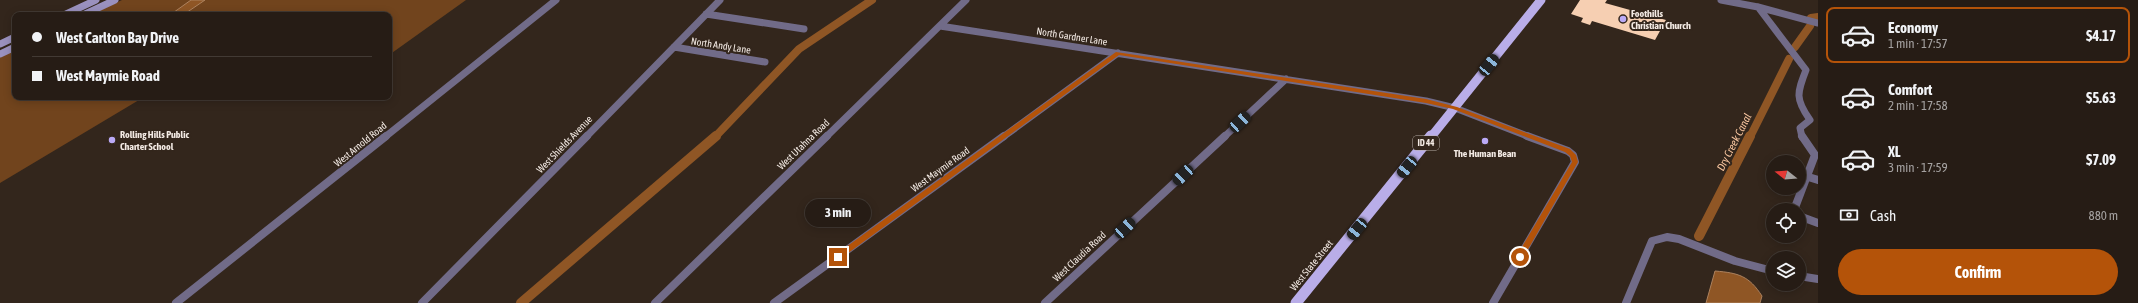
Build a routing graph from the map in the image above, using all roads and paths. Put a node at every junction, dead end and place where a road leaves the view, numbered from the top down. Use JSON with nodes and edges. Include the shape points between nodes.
{"nodes":[{"id":1,"x":96,"y":0,"type":"edge"},
{"id":2,"x":115,"y":0,"type":"edge"},
{"id":3,"x":556,"y":0,"type":"edge"},
{"id":4,"x":720,"y":0,"type":"edge"},
{"id":5,"x":966,"y":0,"type":"edge"},
{"id":6,"x":1541,"y":0,"type":"edge"},
{"id":7,"x":1721,"y":0,"type":"edge"},
{"id":8,"x":1758,"y":7,"type":"junction"},
{"id":9,"x":70,"y":12,"type":"edge"},
{"id":10,"x":89,"y":12,"type":"edge"},
{"id":11,"x":706,"y":14,"type":"junction"},
{"id":12,"x":1818,"y":23,"type":"edge"},
{"id":13,"x":940,"y":26,"type":"junction"},
{"id":14,"x":804,"y":29,"type":"dead end"},
{"id":15,"x":12,"y":39,"type":"edge"},
{"id":16,"x":0,"y":44,"type":"edge"},
{"id":17,"x":674,"y":47,"type":"junction"},
{"id":18,"x":12,"y":48,"type":"edge"},
{"id":19,"x":1118,"y":53,"type":"junction"},
{"id":20,"x":0,"y":54,"type":"edge"},
{"id":21,"x":765,"y":62,"type":"dead end"},
{"id":22,"x":1286,"y":79,"type":"junction"},
{"id":23,"x":1455,"y":108,"type":"junction"},
{"id":24,"x":1816,"y":156,"type":"edge"},
{"id":25,"x":1806,"y":174,"type":"edge"},
{"id":26,"x":1806,"y":176,"type":"edge"},
{"id":27,"x":1818,"y":180,"type":"edge"},
{"id":28,"x":1806,"y":219,"type":"edge"},
{"id":29,"x":1818,"y":223,"type":"edge"},
{"id":30,"x":1766,"y":270,"type":"edge"},
{"id":31,"x":1806,"y":277,"type":"edge"},
{"id":32,"x":1818,"y":279,"type":"edge"},
{"id":33,"x":176,"y":303,"type":"edge"},
{"id":34,"x":422,"y":303,"type":"edge"},
{"id":35,"x":655,"y":303,"type":"edge"},
{"id":36,"x":774,"y":303,"type":"edge"},
{"id":37,"x":1045,"y":303,"type":"edge"},
{"id":38,"x":1296,"y":303,"type":"edge"},
{"id":39,"x":1493,"y":303,"type":"edge"},
{"id":40,"x":1626,"y":303,"type":"edge"}],
"edges":[{"from":1,"to":9,"type":"street"},
{"from":2,"to":10,"type":"street"},
{"from":3,"to":33,"type":"street","name":"West Arnold Road"},
{"from":4,"to":11,"type":"street","name":"West Shields Avenue"},
{"from":5,"to":13,"type":"street","name":"West Utahna Road"},
{"from":6,"to":23,"type":"main road","name":"West State Street","number":"ID 44"},
{"from":7,"to":8,"type":"street"},
{"from":8,"to":12,"type":"street"},
{"from":8,"to":24,"type":"street","via":[[1806,70],[1797,96],[1810,120],[1800,128],[1800,133]]},
{"from":11,"to":14,"type":"street"},
{"from":11,"to":17,"type":"street","name":"West Shields Avenue"},
{"from":13,"to":19,"type":"street","name":"North Gardner Lane"},
{"from":13,"to":35,"type":"street","name":"West Utahna Road"},
{"from":15,"to":16,"type":"street"},
{"from":17,"to":21,"type":"street","name":"North Andy Lane"},
{"from":17,"to":34,"type":"street","name":"West Shields Avenue"},
{"from":18,"to":20,"type":"street"},
{"from":19,"to":22,"type":"street","name":"North Gardner Lane"},
{"from":19,"to":36,"type":"street","name":"West Maymie Road"},
{"from":22,"to":23,"type":"street","name":"North Gardner Lane"},
{"from":22,"to":37,"type":"street","name":"West Claudia Road"},
{"from":23,"to":38,"type":"main road","name":"West State Street","number":"ID 44"},
{"from":23,"to":39,"type":"street","name":"North Gardner Lane","via":[[1560,147],[1573,155],[1575,162]]},
{"from":24,"to":25,"type":"street"},
{"from":26,"to":27,"type":"street"},
{"from":28,"to":29,"type":"street"},
{"from":30,"to":40,"type":"street","via":[[1667,237],[1652,241]]},
{"from":31,"to":32,"type":"street"}]}
